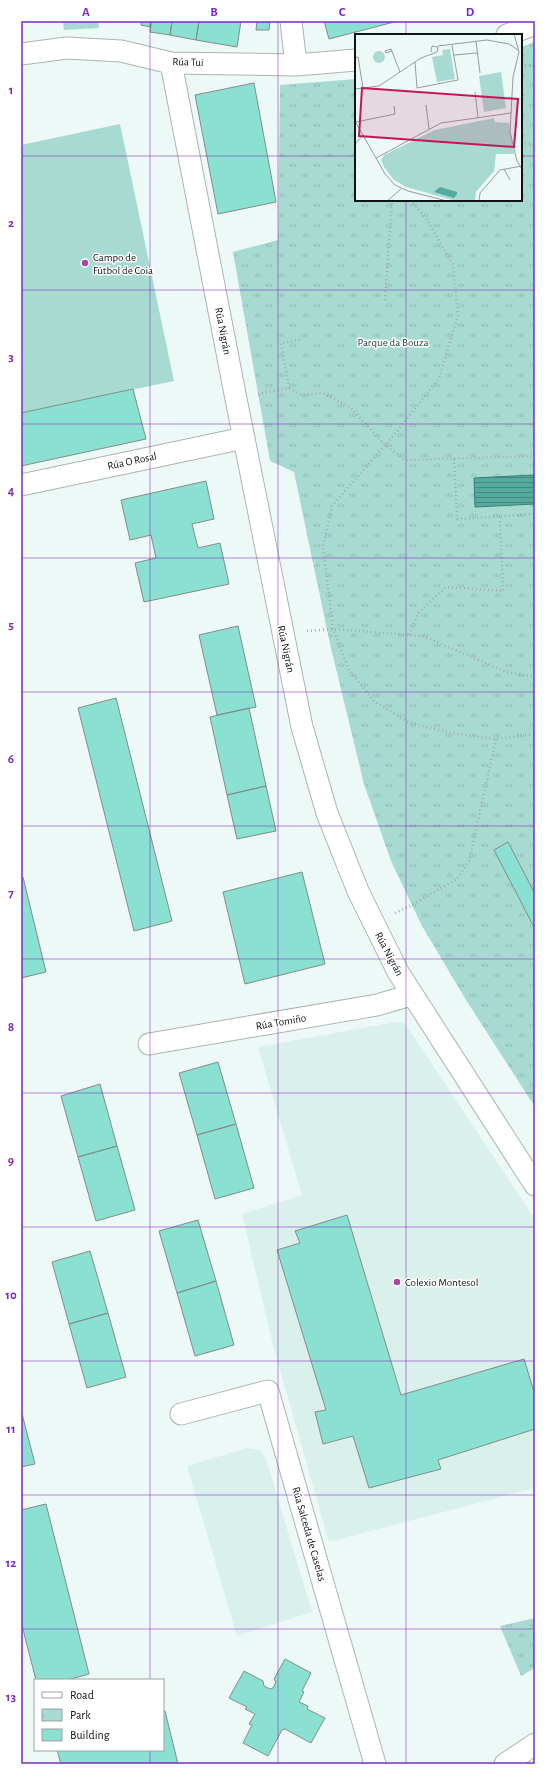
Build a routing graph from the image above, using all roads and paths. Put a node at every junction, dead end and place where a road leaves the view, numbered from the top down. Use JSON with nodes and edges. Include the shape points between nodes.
{"nodes":[{"id":1,"x":291,"y":21,"type":"edge"},
{"id":2,"x":535,"y":24,"type":"edge"},
{"id":3,"x":510,"y":34,"type":"edge"},
{"id":4,"x":21,"y":54,"type":"edge"},
{"id":5,"x":355,"y":60,"type":"edge"},
{"id":6,"x":171,"y":63,"type":"junction"},
{"id":7,"x":296,"y":65,"type":"junction"},
{"id":8,"x":522,"y":65,"type":"edge"},
{"id":9,"x":535,"y":66,"type":"edge"},
{"id":10,"x":535,"y":143,"type":"edge"},
{"id":11,"x":522,"y":144,"type":"edge"},
{"id":12,"x":392,"y":201,"type":"edge"},
{"id":13,"x":412,"y":201,"type":"edge"},
{"id":14,"x":385,"y":300,"type":"dead end"},
{"id":15,"x":302,"y":339,"type":"dead end"},
{"id":16,"x":289,"y":388,"type":"junction"},
{"id":17,"x":252,"y":396,"type":"dead end"},
{"id":18,"x":244,"y":438,"type":"junction"},
{"id":19,"x":385,"y":445,"type":"junction"},
{"id":20,"x":535,"y":456,"type":"edge"},
{"id":21,"x":454,"y":459,"type":"junction"},
{"id":22,"x":21,"y":485,"type":"edge"},
{"id":23,"x":535,"y":514,"type":"edge"},
{"id":24,"x":500,"y":517,"type":"junction"},
{"id":25,"x":333,"y":629,"type":"junction"},
{"id":26,"x":283,"y":635,"type":"junction"},
{"id":27,"x":409,"y":635,"type":"junction"},
{"id":28,"x":535,"y":677,"type":"edge"},
{"id":29,"x":535,"y":734,"type":"edge"},
{"id":30,"x":496,"y":738,"type":"junction"},
{"id":31,"x":393,"y":914,"type":"dead end"},
{"id":32,"x":412,"y":995,"type":"junction"},
{"id":33,"x":149,"y":1044,"type":"dead end"},
{"id":34,"x":535,"y":1185,"type":"edge"},
{"id":35,"x":180,"y":1414,"type":"dead end"},
{"id":36,"x":535,"y":1745,"type":"edge"},
{"id":37,"x":375,"y":1764,"type":"edge"},
{"id":38,"x":505,"y":1764,"type":"edge"}],
"edges":[{"from":1,"to":7,"type":"street"},
{"from":2,"to":3,"type":"street"},
{"from":4,"to":6,"type":"street","name":"Rúa Tui","via":[[67,48],[122,51]]},
{"from":5,"to":7,"type":"street","name":"Rúa Tui"},
{"from":6,"to":7,"type":"street","name":"Rúa Tui"},
{"from":6,"to":18,"type":"street","name":"Rúa Nigrán"},
{"from":8,"to":9,"type":"path"},
{"from":10,"to":11,"type":"path"},
{"from":12,"to":14,"type":"path"},
{"from":13,"to":19,"type":"path","via":[[427,220],[453,265],[458,315],[439,378]]},
{"from":15,"to":16,"type":"path","via":[[281,343]]},
{"from":16,"to":17,"type":"path"},
{"from":16,"to":19,"type":"path","via":[[301,395],[322,393],[350,407]]},
{"from":18,"to":22,"type":"street","name":"Rúa O Rosal"},
{"from":18,"to":26,"type":"street","name":"Rúa Nigrán"},
{"from":19,"to":21,"type":"path","via":[[405,460]]},
{"from":19,"to":25,"type":"path","via":[[332,506],[323,546]]},
{"from":20,"to":21,"type":"path"},
{"from":21,"to":24,"type":"path","via":[[457,519]]},
{"from":23,"to":24,"type":"path"},
{"from":24,"to":27,"type":"path","via":[[503,590],[446,587],[418,613]]},
{"from":25,"to":26,"type":"path"},
{"from":25,"to":27,"type":"path"},
{"from":25,"to":30,"type":"path","via":[[349,670],[374,700],[408,722],[452,733]]},
{"from":26,"to":32,"type":"street","name":"Rúa Nigrán","via":[[302,727],[342,855],[372,924]]},
{"from":27,"to":28,"type":"path","via":[[423,636],[506,672]]},
{"from":29,"to":30,"type":"path"},
{"from":30,"to":31,"type":"path","via":[[469,861],[456,879]]},
{"from":32,"to":33,"type":"street","name":"Rúa Tomiño","via":[[377,1005]]},
{"from":32,"to":34,"type":"street","name":"Rúa Nigrán"},
{"from":35,"to":37,"type":"street","name":"Rúa Salceda de Caselas","via":[[268,1391]]},
{"from":36,"to":38,"type":"street"}]}
